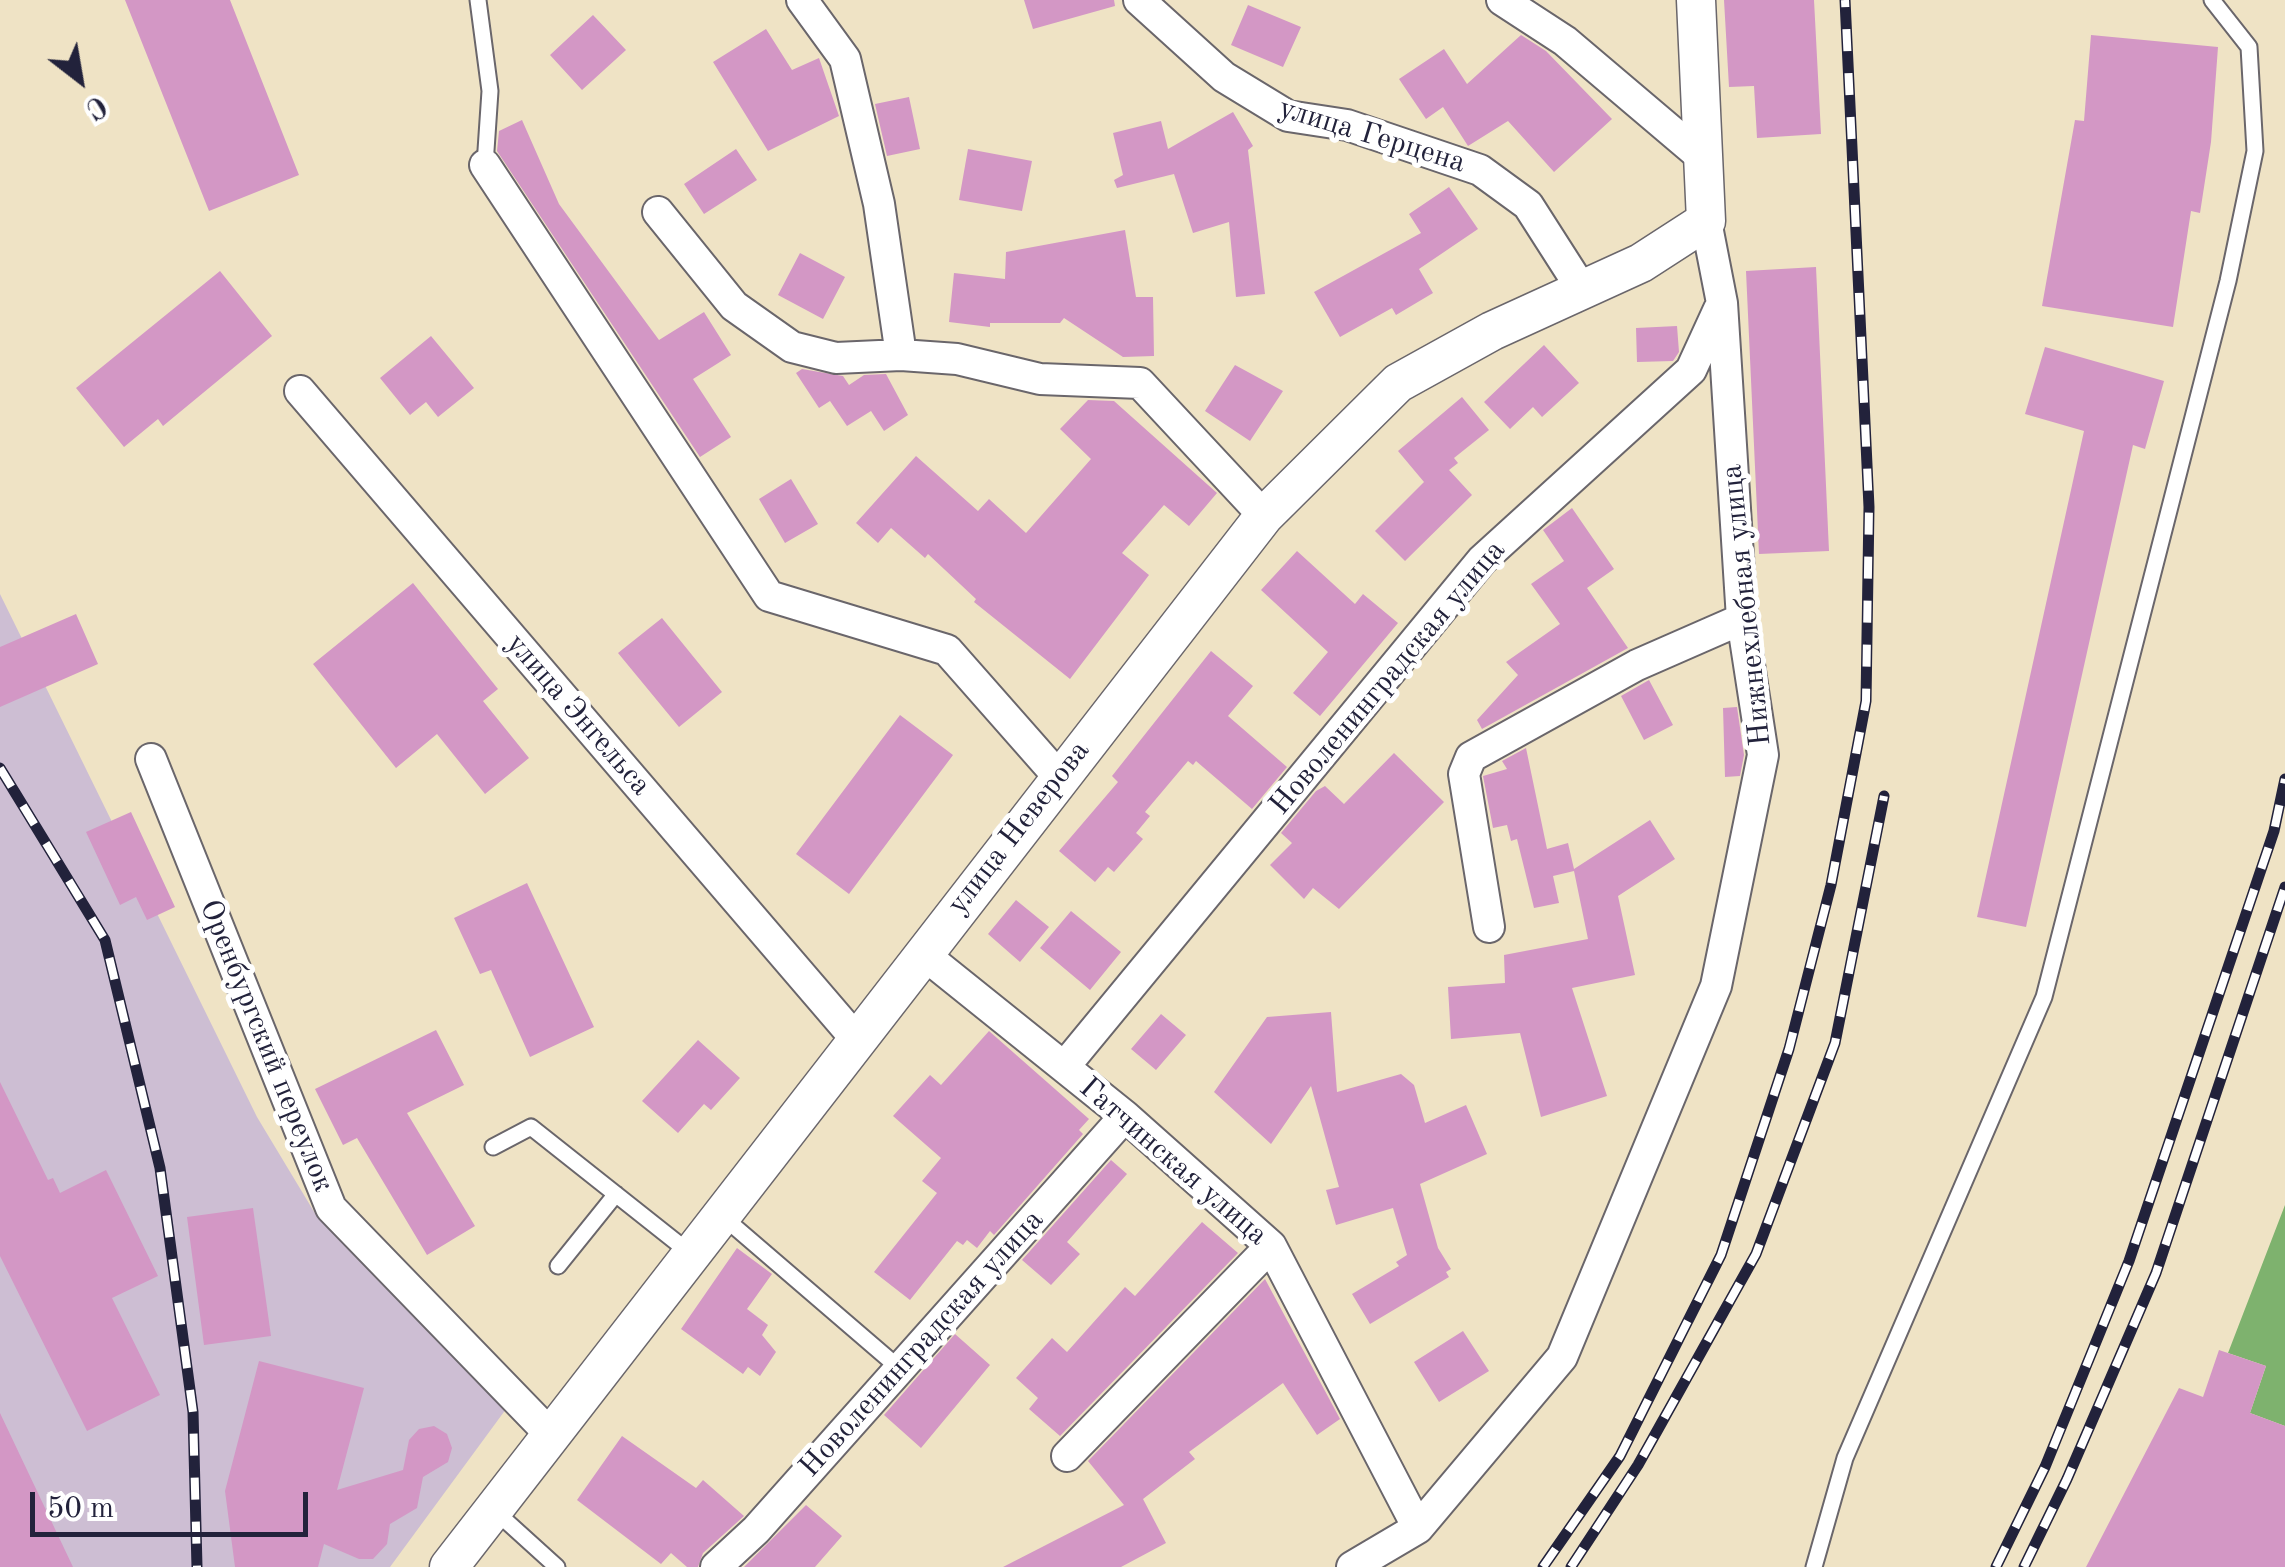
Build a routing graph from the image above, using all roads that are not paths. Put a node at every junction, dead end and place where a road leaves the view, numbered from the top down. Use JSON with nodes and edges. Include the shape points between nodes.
{"nodes":[{"id":1,"x":478,"y":0,"type":"edge"},
{"id":2,"x":802,"y":0,"type":"edge"},
{"id":3,"x":1140,"y":0,"type":"edge"},
{"id":4,"x":1502,"y":0,"type":"edge"},
{"id":5,"x":1696,"y":0,"type":"edge"},
{"id":6,"x":2212,"y":0,"type":"edge"},
{"id":7,"x":1703,"y":158,"type":"junction"},
{"id":8,"x":486,"y":165,"type":"joint"},
{"id":9,"x":658,"y":212,"type":"dead end"},
{"id":10,"x":1706,"y":221,"type":"junction"},
{"id":11,"x":1582,"y":291,"type":"junction"},
{"id":12,"x":1722,"y":302,"type":"junction"},
{"id":13,"x":901,"y":355,"type":"junction"},
{"id":14,"x":300,"y":391,"type":"dead end"},
{"id":15,"x":1264,"y":516,"type":"junction"},
{"id":16,"x":1742,"y":619,"type":"junction"},
{"id":17,"x":151,"y":759,"type":"dead end"},
{"id":18,"x":1058,"y":776,"type":"junction"},
{"id":19,"x":1489,"y":926,"type":"dead end"},
{"id":20,"x":922,"y":953,"type":"junction"},
{"id":21,"x":856,"y":1040,"type":"junction"},
{"id":22,"x":1064,"y":1068,"type":"junction"},
{"id":23,"x":1125,"y":1116,"type":"junction"},
{"id":24,"x":493,"y":1148,"type":"dead end"},
{"id":25,"x":616,"y":1194,"type":"junction"},
{"id":26,"x":721,"y":1215,"type":"junction"},
{"id":27,"x":1271,"y":1246,"type":"junction"},
{"id":28,"x":690,"y":1253,"type":"junction"},
{"id":29,"x":558,"y":1266,"type":"dead end"},
{"id":30,"x":899,"y":1368,"type":"junction"},
{"id":31,"x":550,"y":1434,"type":"junction"},
{"id":32,"x":1068,"y":1456,"type":"dead end"},
{"id":33,"x":494,"y":1510,"type":"junction"},
{"id":34,"x":1418,"y":1528,"type":"junction"},
{"id":35,"x":448,"y":1567,"type":"edge"},
{"id":36,"x":556,"y":1567,"type":"edge"},
{"id":37,"x":716,"y":1567,"type":"edge"},
{"id":38,"x":1352,"y":1567,"type":"edge"},
{"id":39,"x":1814,"y":1567,"type":"edge"}],
"edges":[{"from":1,"to":8,"type":"lane","via":[[490,91]]},
{"from":2,"to":13,"type":"street","via":[[845,60],[879,204]]},
{"from":3,"to":11,"type":"street","name":"улица Герцена","via":[[1224,77],[1288,116],[1347,125],[1480,170],[1528,205]]},
{"from":4,"to":7,"type":"street","via":[[1565,41]]},
{"from":5,"to":7,"type":"street","name":"Нижнехлебная улица"},
{"from":6,"to":39,"type":"lane","via":[[2249,47],[2255,151],[2228,281],[2044,997],[1845,1458]]},
{"from":7,"to":10,"type":"street","name":"Нижнехлебная улица"},
{"from":8,"to":18,"type":"street","via":[[769,596],[947,650]]},
{"from":9,"to":13,"type":"street","via":[[734,306],[792,347],[836,358]]},
{"from":10,"to":11,"type":"street","name":"улица Неверова"},
{"from":10,"to":12,"type":"street","name":"Нижнехлебная улица"},
{"from":11,"to":15,"type":"street","name":"улица Неверова","via":[[1398,383]]},
{"from":12,"to":16,"type":"street","name":"Нижнехлебная улица"},
{"from":12,"to":22,"type":"street","name":"Новоленинградская улица","via":[[1691,370],[1482,560]]},
{"from":13,"to":15,"type":"street","via":[[957,359],[1040,379],[1140,383]]},
{"from":14,"to":21,"type":"street","name":"улица Энгельса"},
{"from":15,"to":18,"type":"street","name":"улица Неверова"},
{"from":16,"to":19,"type":"street","via":[[1637,665],[1471,757],[1464,774]]},
{"from":16,"to":34,"type":"street","name":"Нижнехлебная улица","via":[[1763,755],[1716,986],[1562,1358]]},
{"from":17,"to":31,"type":"street","name":"Оренбургский переулок","via":[[331,1208]]},
{"from":18,"to":20,"type":"street","name":"улица Неверова"},
{"from":20,"to":21,"type":"street","name":"улица Неверова"},
{"from":20,"to":22,"type":"street","name":"Гатчинская улица"},
{"from":21,"to":26,"type":"street","name":"улица Неверова"},
{"from":22,"to":23,"type":"street","name":"Гатчинская улица"},
{"from":23,"to":27,"type":"street","name":"Гатчинская улица"},
{"from":23,"to":30,"type":"street","name":"Новоленинградская улица"},
{"from":24,"to":25,"type":"lane","via":[[531,1127]]},
{"from":25,"to":28,"type":"lane"},
{"from":25,"to":29,"type":"lane"},
{"from":26,"to":28,"type":"street","name":"улица Неверова"},
{"from":26,"to":30,"type":"lane"},
{"from":27,"to":32,"type":"street"},
{"from":27,"to":34,"type":"street","name":"Гатчинская улица"},
{"from":28,"to":31,"type":"street","name":"улица Неверова"},
{"from":30,"to":37,"type":"street","name":"Новоленинградская улица"},
{"from":31,"to":33,"type":"street","name":"улица Неверова"},
{"from":33,"to":35,"type":"street","name":"улица Неверова"},
{"from":33,"to":36,"type":"lane"},
{"from":34,"to":38,"type":"street","name":"Нижнехлебная улица"}]}
